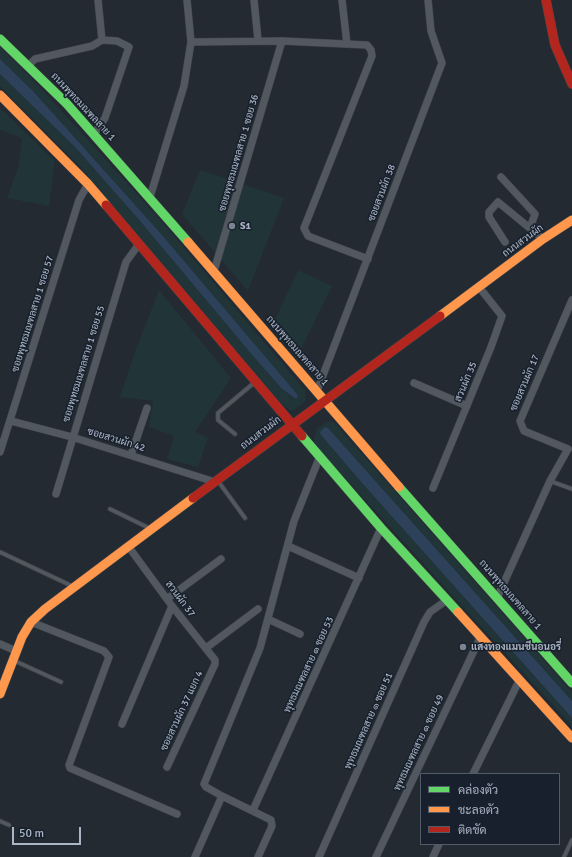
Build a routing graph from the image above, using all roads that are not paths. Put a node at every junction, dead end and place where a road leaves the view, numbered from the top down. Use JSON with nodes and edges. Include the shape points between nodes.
{"nodes":[{"id":1,"x":98,"y":0,"type":"edge"},
{"id":2,"x":188,"y":0,"type":"edge"},
{"id":3,"x":254,"y":0,"type":"edge"},
{"id":4,"x":342,"y":0,"type":"edge"},
{"id":5,"x":428,"y":0,"type":"edge"},
{"id":6,"x":546,"y":0,"type":"edge"},
{"id":7,"x":0,"y":39,"type":"edge"},
{"id":8,"x":102,"y":40,"type":"junction"},
{"id":9,"x":258,"y":40,"type":"junction"},
{"id":10,"x":282,"y":41,"type":"junction"},
{"id":11,"x":191,"y":42,"type":"junction"},
{"id":12,"x":347,"y":44,"type":"junction"},
{"id":13,"x":28,"y":66,"type":"junction"},
{"id":14,"x":572,"y":84,"type":"edge"},
{"id":15,"x":0,"y":95,"type":"edge"},
{"id":16,"x":94,"y":134,"type":"junction"},
{"id":17,"x":501,"y":177,"type":"dead end"},
{"id":18,"x":88,"y":184,"type":"junction"},
{"id":19,"x":150,"y":197,"type":"junction"},
{"id":20,"x":572,"y":220,"type":"edge"},
{"id":21,"x":530,"y":228,"type":"junction"},
{"id":22,"x":543,"y":239,"type":"junction"},
{"id":23,"x":505,"y":242,"type":"dead end"},
{"id":24,"x":139,"y":244,"type":"junction"},
{"id":25,"x":368,"y":259,"type":"junction"},
{"id":26,"x":214,"y":271,"type":"junction"},
{"id":27,"x":480,"y":287,"type":"junction"},
{"id":28,"x":572,"y":300,"type":"edge"},
{"id":29,"x":256,"y":381,"type":"junction"},
{"id":30,"x":414,"y":383,"type":"dead end"},
{"id":31,"x":317,"y":391,"type":"junction"},
{"id":32,"x":322,"y":404,"type":"junction"},
{"id":33,"x":467,"y":406,"type":"junction"},
{"id":34,"x":147,"y":408,"type":"dead end"},
{"id":35,"x":11,"y":421,"type":"junction"},
{"id":36,"x":295,"y":422,"type":"junction"},
{"id":37,"x":235,"y":434,"type":"dead end"},
{"id":38,"x":72,"y":437,"type":"junction"},
{"id":39,"x":0,"y":452,"type":"edge"},
{"id":40,"x":131,"y":455,"type":"junction"},
{"id":41,"x":320,"y":456,"type":"junction"},
{"id":42,"x":216,"y":481,"type":"junction"},
{"id":43,"x":550,"y":481,"type":"junction"},
{"id":44,"x":433,"y":488,"type":"dead end"},
{"id":45,"x":572,"y":489,"type":"edge"},
{"id":46,"x":56,"y":494,"type":"dead end"},
{"id":47,"x":110,"y":509,"type":"dead end"},
{"id":48,"x":245,"y":518,"type":"dead end"},
{"id":49,"x":381,"y":528,"type":"junction"},
{"id":50,"x":151,"y":529,"type":"junction"},
{"id":51,"x":128,"y":546,"type":"junction"},
{"id":52,"x":288,"y":546,"type":"junction"},
{"id":53,"x":0,"y":552,"type":"edge"},
{"id":54,"x":221,"y":559,"type":"dead end"},
{"id":55,"x":359,"y":578,"type":"junction"},
{"id":56,"x":73,"y":587,"type":"junction"},
{"id":57,"x":497,"y":598,"type":"junction"},
{"id":58,"x":167,"y":599,"type":"junction"},
{"id":59,"x":447,"y":600,"type":"junction"},
{"id":60,"x":172,"y":606,"type":"junction"},
{"id":61,"x":258,"y":609,"type":"dead end"},
{"id":62,"x":268,"y":619,"type":"junction"},
{"id":63,"x":31,"y":622,"type":"junction"},
{"id":64,"x":300,"y":634,"type":"dead end"},
{"id":65,"x":480,"y":638,"type":"junction"},
{"id":66,"x":0,"y":644,"type":"edge"},
{"id":67,"x":206,"y":648,"type":"junction"},
{"id":68,"x":16,"y":651,"type":"junction"},
{"id":69,"x":12,"y":660,"type":"junction"},
{"id":70,"x":215,"y":664,"type":"joint"},
{"id":71,"x":518,"y":681,"type":"junction"},
{"id":72,"x":61,"y":682,"type":"dead end"},
{"id":73,"x":572,"y":683,"type":"edge"},
{"id":74,"x":0,"y":694,"type":"edge"},
{"id":75,"x":122,"y":724,"type":"dead end"},
{"id":76,"x":572,"y":738,"type":"edge"},
{"id":77,"x":168,"y":768,"type":"dead end"},
{"id":78,"x":473,"y":773,"type":"edge"},
{"id":79,"x":222,"y":796,"type":"junction"},
{"id":80,"x":253,"y":810,"type":"junction"},
{"id":81,"x":177,"y":814,"type":"dead end"},
{"id":82,"x":0,"y":820,"type":"edge"},
{"id":83,"x":9,"y":825,"type":"dead end"},
{"id":84,"x":572,"y":840,"type":"edge"},
{"id":85,"x":439,"y":845,"type":"edge"},
{"id":86,"x":195,"y":857,"type":"edge"},
{"id":87,"x":258,"y":857,"type":"edge"},
{"id":88,"x":319,"y":857,"type":"edge"},
{"id":89,"x":376,"y":857,"type":"edge"},
{"id":90,"x":433,"y":857,"type":"edge"},
{"id":91,"x":564,"y":857,"type":"edge"}],
"edges":[{"from":1,"to":8,"type":"street"},
{"from":2,"to":11,"type":"street"},
{"from":3,"to":9,"type":"street"},
{"from":4,"to":12,"type":"street"},
{"from":5,"to":25,"type":"street","name":"ซอยสวนผัก 38","via":[[431,31],[442,63]]},
{"from":6,"to":14,"type":"main road","via":[[554,45]]},
{"from":7,"to":13,"type":"main road","name":"ถนนพุทธมณฑลสาย 1"},
{"from":8,"to":13,"type":"street","via":[[92,46],[35,59]]},
{"from":8,"to":16,"type":"street","via":[[117,41],[129,47],[105,118]]},
{"from":9,"to":10,"type":"street"},
{"from":9,"to":11,"type":"street"},
{"from":10,"to":12,"type":"street"},
{"from":10,"to":26,"type":"street","name":"ซอยพุทธมณฑลสาย 1 ซอย 36"},
{"from":11,"to":19,"type":"street","via":[[184,86]]},
{"from":12,"to":25,"type":"street","via":[[367,45],[372,50],[372,56],[304,228],[308,236]]},
{"from":13,"to":16,"type":"main road","name":"ถนนพุทธมณฑลสาย 1"},
{"from":15,"to":18,"type":"main road"},
{"from":16,"to":19,"type":"main road","name":"ถนนพุทธมณฑลสาย 1"},
{"from":17,"to":21,"type":"street","via":[[535,214]]},
{"from":18,"to":24,"type":"main road"},
{"from":18,"to":35,"type":"street","name":"ซอยพุทธมณฑลสาย 1 ซอย 57","via":[[78,200]]},
{"from":19,"to":26,"type":"main road","name":"ถนนพุทธมณฑลสาย 1"},
{"from":20,"to":22,"type":"main road","name":"ถนนสวนผัก"},
{"from":21,"to":22,"type":"street"},
{"from":21,"to":23,"type":"street","via":[[501,202],[496,202],[489,212],[489,217]]},
{"from":22,"to":27,"type":"main road","name":"ถนนสวนผัก"},
{"from":24,"to":29,"type":"main road"},
{"from":24,"to":38,"type":"street","name":"ซอยพุทธมณฑลสาย 1 ซอย 55","via":[[126,262]]},
{"from":25,"to":31,"type":"street","name":"ซอยสวนผัก 38"},
{"from":26,"to":31,"type":"main road","name":"ถนนพุทธมณฑลสาย 1"},
{"from":27,"to":32,"type":"main road","name":"ถนนสวนผัก"},
{"from":27,"to":33,"type":"street","name":"สวนผัก 35","via":[[502,316]]},
{"from":28,"to":43,"type":"street","name":"ซอยสวนผัก 17","via":[[520,421],[524,431],[568,449]]},
{"from":29,"to":36,"type":"main road"},
{"from":29,"to":37,"type":"lane","via":[[218,413],[218,420]]},
{"from":30,"to":33,"type":"street"},
{"from":31,"to":32,"type":"main road","name":"ถนนพุทธมณฑลสาย 1"},
{"from":32,"to":36,"type":"main road","name":"ถนนสวนผัก"},
{"from":32,"to":57,"type":"main road","name":"ถนนพุทธมณฑลสาย 1"},
{"from":33,"to":44,"type":"street","name":"สวนผัก 35"},
{"from":34,"to":40,"type":"street"},
{"from":35,"to":38,"type":"street","name":"ซอยสวนผัก 42"},
{"from":35,"to":39,"type":"street","name":"ซอยพุทธมณฑลสาย 1 ซอย 57"},
{"from":36,"to":41,"type":"main road"},
{"from":36,"to":42,"type":"main road","name":"ถนนสวนผัก"},
{"from":38,"to":40,"type":"street","name":"ซอยสวนผัก 42"},
{"from":38,"to":46,"type":"street","name":"ซอยพุทธมณฑลสาย 1 ซอย 55"},
{"from":40,"to":42,"type":"street","name":"ซอยสวนผัก 42"},
{"from":41,"to":49,"type":"main road"},
{"from":41,"to":52,"type":"street","via":[[294,521]]},
{"from":42,"to":48,"type":"lane"},
{"from":42,"to":50,"type":"main road","name":"ถนนสวนผัก"},
{"from":43,"to":45,"type":"lane"},
{"from":43,"to":57,"type":"street"},
{"from":47,"to":50,"type":"lane"},
{"from":49,"to":55,"type":"street","name":"พุทธมณฑลสาย ๑ ซอย 53"},
{"from":49,"to":59,"type":"main road"},
{"from":50,"to":51,"type":"main road","name":"ถนนสวนผัก"},
{"from":51,"to":56,"type":"main road","name":"ถนนสวนผัก"},
{"from":51,"to":58,"type":"street","name":"สวนผัก 37"},
{"from":52,"to":55,"type":"street"},
{"from":52,"to":62,"type":"street"},
{"from":53,"to":56,"type":"lane"},
{"from":54,"to":58,"type":"street"},
{"from":55,"to":80,"type":"street","name":"พุทธมณฑลสาย ๑ ซอย 53"},
{"from":56,"to":63,"type":"main road","name":"ถนนสวนผัก"},
{"from":57,"to":73,"type":"main road","name":"ถนนพุทธมณฑลสาย 1"},
{"from":58,"to":60,"type":"street","name":"สวนผัก 37"},
{"from":59,"to":65,"type":"main road"},
{"from":59,"to":88,"type":"street","name":"พุทธมณฑลสาย ๑ ซอย 51","via":[[430,612],[424,622]]},
{"from":60,"to":67,"type":"street","name":"สวนผัก 37"},
{"from":60,"to":75,"type":"street"},
{"from":61,"to":67,"type":"street"},
{"from":62,"to":64,"type":"street"},
{"from":62,"to":79,"type":"street","via":[[260,648],[205,781],[206,787]]},
{"from":63,"to":68,"type":"main road","name":"ถนนสวนผัก"},
{"from":63,"to":81,"type":"street","via":[[104,651],[109,657],[70,768]]},
{"from":65,"to":71,"type":"main road"},
{"from":65,"to":89,"type":"street","name":"พุทธมณฑลสาย ๑ ซอย 49"},
{"from":66,"to":68,"type":"street"},
{"from":67,"to":70,"type":"street","name":"สวนผัก 37"},
{"from":68,"to":69,"type":"main road","name":"ถนนสวนผัก"},
{"from":69,"to":72,"type":"lane"},
{"from":69,"to":74,"type":"main road","name":"ถนนสวนผัก"},
{"from":70,"to":77,"type":"street","name":"ซอยสวนผัก 37 แยก 4"},
{"from":71,"to":76,"type":"main road"},
{"from":71,"to":78,"type":"street"},
{"from":79,"to":80,"type":"street"},
{"from":79,"to":86,"type":"street"},
{"from":80,"to":87,"type":"street","via":[[268,817],[272,822]]},
{"from":82,"to":83,"type":"lane"},
{"from":84,"to":91,"type":"lane"},
{"from":85,"to":90,"type":"street"}]}
